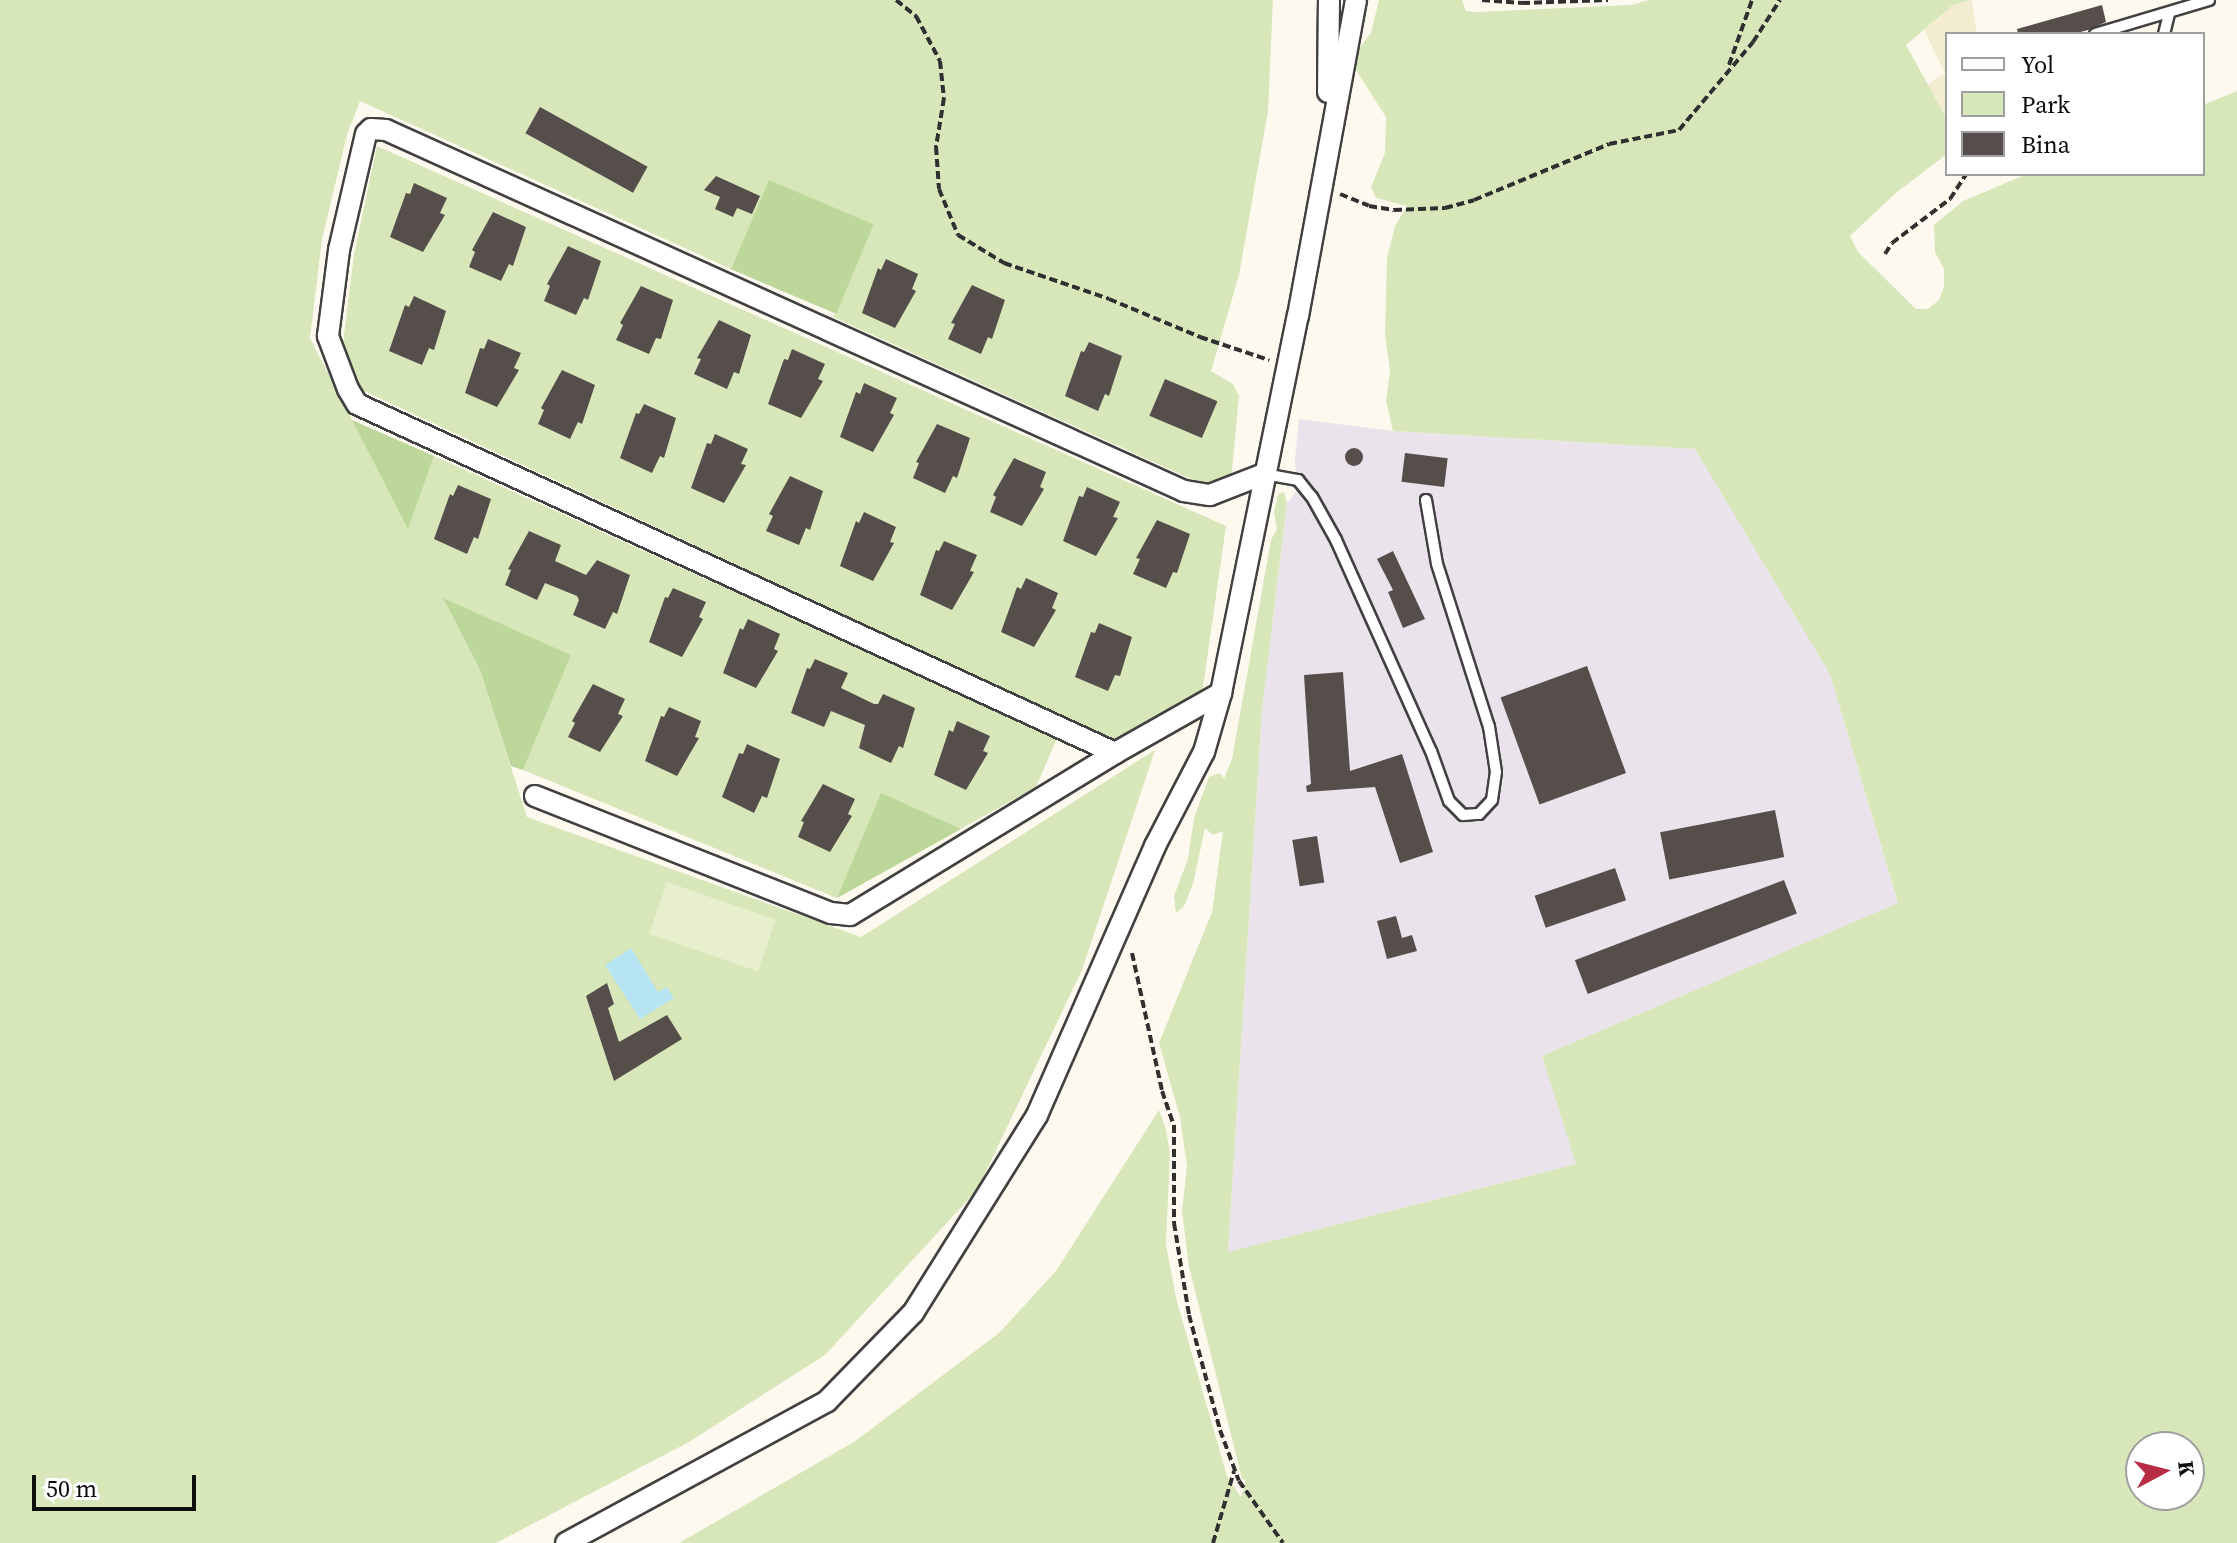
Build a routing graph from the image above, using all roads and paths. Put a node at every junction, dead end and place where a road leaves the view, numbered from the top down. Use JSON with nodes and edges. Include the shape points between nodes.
{"nodes":[{"id":1,"x":896,"y":0,"type":"edge"},
{"id":2,"x":1329,"y":0,"type":"edge"},
{"id":3,"x":1356,"y":0,"type":"edge"},
{"id":4,"x":1482,"y":0,"type":"edge"},
{"id":5,"x":1608,"y":0,"type":"edge"},
{"id":6,"x":1752,"y":0,"type":"edge"},
{"id":7,"x":1780,"y":0,"type":"edge"},
{"id":8,"x":2209,"y":0,"type":"edge"},
{"id":9,"x":2169,"y":14,"type":"junction"},
{"id":10,"x":2102,"y":32,"type":"edge"},
{"id":11,"x":2164,"y":32,"type":"edge"},
{"id":12,"x":1727,"y":70,"type":"junction"},
{"id":13,"x":1965,"y":176,"type":"edge"},
{"id":14,"x":1322,"y":179,"type":"junction"},
{"id":15,"x":1885,"y":254,"type":"dead end"},
{"id":16,"x":1286,"y":366,"type":"junction"},
{"id":17,"x":1264,"y":474,"type":"junction"},
{"id":18,"x":1426,"y":500,"type":"dead end"},
{"id":19,"x":1221,"y":693,"type":"junction"},
{"id":20,"x":1115,"y":753,"type":"junction"},
{"id":21,"x":535,"y":796,"type":"dead end"},
{"id":22,"x":1125,"y":920,"type":"junction"},
{"id":23,"x":1235,"y":1469,"type":"junction"},
{"id":24,"x":566,"y":1543,"type":"edge"},
{"id":25,"x":1213,"y":1543,"type":"edge"},
{"id":26,"x":1283,"y":1543,"type":"edge"}],
"edges":[{"from":1,"to":16,"type":"path","via":[[916,16],[940,61],[944,98],[936,147],[939,189],[958,235],[1004,263]]},
{"from":2,"to":14,"type":"street"},
{"from":3,"to":14,"type":"street"},
{"from":4,"to":5,"type":"path"},
{"from":6,"to":12,"type":"path"},
{"from":7,"to":12,"type":"path"},
{"from":8,"to":9,"type":"lane"},
{"from":9,"to":10,"type":"lane"},
{"from":9,"to":11,"type":"lane"},
{"from":12,"to":14,"type":"path","via":[[1679,130],[1609,144],[1459,204],[1422,212],[1369,206]]},
{"from":13,"to":15,"type":"path","via":[[1950,199]]},
{"from":14,"to":16,"type":"street"},
{"from":16,"to":17,"type":"street"},
{"from":17,"to":18,"type":"lane","via":[[1298,480],[1312,497],[1336,540],[1449,801],[1463,815],[1479,814],[1492,800],[1496,772],[1489,727],[1437,564]]},
{"from":17,"to":19,"type":"street"},
{"from":17,"to":20,"type":"street","via":[[1219,493],[1184,491],[386,130],[366,134],[339,250],[328,336],[357,404]]},
{"from":19,"to":20,"type":"street"},
{"from":19,"to":22,"type":"street","via":[[1204,752],[1155,846]]},
{"from":20,"to":21,"type":"street","via":[[850,915],[831,913]]},
{"from":22,"to":23,"type":"path","via":[[1174,1125],[1174,1223],[1189,1315]]},
{"from":22,"to":24,"type":"street","via":[[1037,1115],[913,1313],[827,1401]]},
{"from":23,"to":25,"type":"path"},
{"from":23,"to":26,"type":"path"}]}
